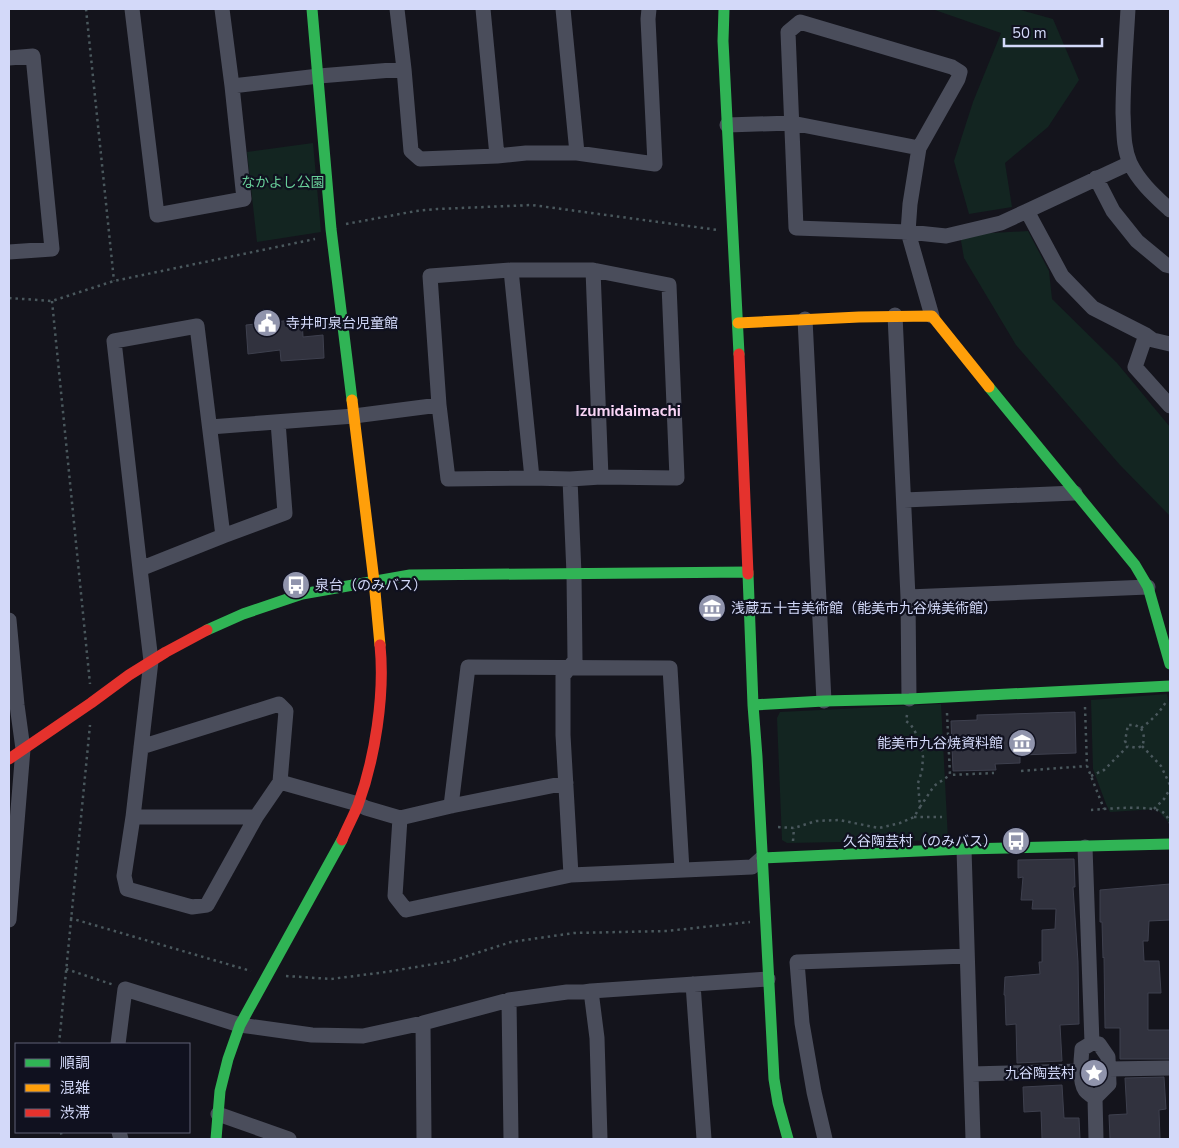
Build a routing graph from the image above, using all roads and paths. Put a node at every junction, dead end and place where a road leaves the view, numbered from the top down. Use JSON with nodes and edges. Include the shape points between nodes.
{"nodes":[{"id":1,"x":86,"y":9,"type":"edge"},
{"id":2,"x":134,"y":9,"type":"edge"},
{"id":3,"x":222,"y":9,"type":"edge"},
{"id":4,"x":312,"y":9,"type":"edge"},
{"id":5,"x":397,"y":9,"type":"edge"},
{"id":6,"x":483,"y":9,"type":"edge"},
{"id":7,"x":563,"y":9,"type":"edge"},
{"id":8,"x":649,"y":9,"type":"edge"},
{"id":9,"x":724,"y":9,"type":"edge"},
{"id":10,"x":1128,"y":9,"type":"edge"},
{"id":11,"x":9,"y":58,"type":"edge"},
{"id":12,"x":404,"y":69,"type":"junction"},
{"id":13,"x":319,"y":76,"type":"junction"},
{"id":14,"x":232,"y":86,"type":"junction"},
{"id":15,"x":792,"y":123,"type":"junction"},
{"id":16,"x":727,"y":125,"type":"junction"},
{"id":17,"x":919,"y":148,"type":"junction"},
{"id":18,"x":577,"y":152,"type":"junction"},
{"id":19,"x":497,"y":156,"type":"junction"},
{"id":20,"x":1130,"y":163,"type":"junction"},
{"id":21,"x":1096,"y":178,"type":"junction"},
{"id":22,"x":1170,"y":210,"type":"edge"},
{"id":23,"x":1027,"y":211,"type":"junction"},
{"id":24,"x":331,"y":229,"type":"junction"},
{"id":25,"x":733,"y":232,"type":"junction"},
{"id":26,"x":908,"y":232,"type":"junction"},
{"id":27,"x":9,"y":252,"type":"edge"},
{"id":28,"x":1170,"y":266,"type":"edge"},
{"id":29,"x":511,"y":270,"type":"junction"},
{"id":30,"x":593,"y":270,"type":"junction"},
{"id":31,"x":114,"y":281,"type":"junction"},
{"id":32,"x":9,"y":298,"type":"edge"},
{"id":33,"x":52,"y":301,"type":"junction"},
{"id":34,"x":896,"y":316,"type":"junction"},
{"id":35,"x":932,"y":316,"type":"junction"},
{"id":36,"x":805,"y":319,"type":"junction"},
{"id":37,"x":738,"y":323,"type":"junction"},
{"id":38,"x":1146,"y":335,"type":"junction"},
{"id":39,"x":1170,"y":344,"type":"edge"},
{"id":40,"x":439,"y":405,"type":"junction"},
{"id":41,"x":1170,"y":406,"type":"edge"},
{"id":42,"x":354,"y":416,"type":"junction"},
{"id":43,"x":278,"y":422,"type":"junction"},
{"id":44,"x":210,"y":427,"type":"junction"},
{"id":45,"x":602,"y":476,"type":"junction"},
{"id":46,"x":532,"y":478,"type":"junction"},
{"id":47,"x":570,"y":479,"type":"junction"},
{"id":48,"x":1075,"y":493,"type":"junction"},
{"id":49,"x":904,"y":500,"type":"junction"},
{"id":50,"x":223,"y":536,"type":"junction"},
{"id":51,"x":140,"y":569,"type":"junction"},
{"id":52,"x":748,"y":572,"type":"junction"},
{"id":53,"x":574,"y":574,"type":"junction"},
{"id":54,"x":374,"y":581,"type":"junction"},
{"id":55,"x":1148,"y":587,"type":"junction"},
{"id":56,"x":908,"y":598,"type":"junction"},
{"id":57,"x":9,"y":620,"type":"edge"},
{"id":58,"x":151,"y":661,"type":"junction"},
{"id":59,"x":1170,"y":664,"type":"edge"},
{"id":60,"x":569,"y":667,"type":"junction"},
{"id":61,"x":12,"y":679,"type":"edge"},
{"id":62,"x":1170,"y":686,"type":"edge"},
{"id":63,"x":1085,"y":690,"type":"junction"},
{"id":64,"x":947,"y":697,"type":"junction"},
{"id":65,"x":909,"y":699,"type":"junction"},
{"id":66,"x":1167,"y":700,"type":"dead end"},
{"id":67,"x":824,"y":701,"type":"junction"},
{"id":68,"x":91,"y":703,"type":"junction"},
{"id":69,"x":753,"y":705,"type":"junction"},
{"id":70,"x":1141,"y":728,"type":"junction"},
{"id":71,"x":1128,"y":746,"type":"junction"},
{"id":72,"x":1142,"y":746,"type":"junction"},
{"id":73,"x":141,"y":747,"type":"junction"},
{"id":74,"x":23,"y":749,"type":"junction"},
{"id":75,"x":9,"y":759,"type":"edge"},
{"id":76,"x":1087,"y":766,"type":"junction"},
{"id":77,"x":1021,"y":771,"type":"dead end"},
{"id":78,"x":994,"y":773,"type":"dead end"},
{"id":79,"x":950,"y":775,"type":"junction"},
{"id":80,"x":1091,"y":776,"type":"junction"},
{"id":81,"x":280,"y":782,"type":"junction"},
{"id":82,"x":566,"y":783,"type":"junction"},
{"id":83,"x":1170,"y":785,"type":"edge"},
{"id":84,"x":1170,"y":789,"type":"edge"},
{"id":85,"x":358,"y":804,"type":"junction"},
{"id":86,"x":451,"y":806,"type":"junction"},
{"id":87,"x":920,"y":807,"type":"junction"},
{"id":88,"x":1104,"y":809,"type":"junction"},
{"id":89,"x":1154,"y":809,"type":"junction"},
{"id":90,"x":1091,"y":810,"type":"dead end"},
{"id":91,"x":256,"y":817,"type":"junction"},
{"id":92,"x":914,"y":817,"type":"junction"},
{"id":93,"x":942,"y":817,"type":"dead end"},
{"id":94,"x":133,"y":818,"type":"junction"},
{"id":95,"x":400,"y":818,"type":"junction"},
{"id":96,"x":1170,"y":823,"type":"edge"},
{"id":97,"x":761,"y":828,"type":"junction"},
{"id":98,"x":1170,"y":844,"type":"edge"},
{"id":99,"x":1085,"y":847,"type":"junction"},
{"id":100,"x":964,"y":849,"type":"junction"},
{"id":101,"x":762,"y":858,"type":"junction"},
{"id":102,"x":11,"y":861,"type":"edge"},
{"id":103,"x":682,"y":870,"type":"junction"},
{"id":104,"x":571,"y":875,"type":"junction"},
{"id":105,"x":70,"y":918,"type":"junction"},
{"id":106,"x":9,"y":920,"type":"edge"},
{"id":107,"x":766,"y":921,"type":"junction"},
{"id":108,"x":967,"y":956,"type":"junction"},
{"id":109,"x":66,"y":969,"type":"junction"},
{"id":110,"x":268,"y":974,"type":"junction"},
{"id":111,"x":768,"y":979,"type":"junction"},
{"id":112,"x":693,"y":984,"type":"junction"},
{"id":113,"x":125,"y":989,"type":"junction"},
{"id":114,"x":591,"y":991,"type":"junction"},
{"id":115,"x":509,"y":1000,"type":"junction"},
{"id":116,"x":423,"y":1023,"type":"junction"},
{"id":117,"x":240,"y":1025,"type":"junction"},
{"id":118,"x":59,"y":1043,"type":"edge"},
{"id":119,"x":118,"y":1043,"type":"edge"},
{"id":120,"x":1092,"y":1043,"type":"junction"},
{"id":121,"x":1170,"y":1068,"type":"edge"},
{"id":122,"x":1108,"y":1070,"type":"junction"},
{"id":123,"x":1082,"y":1071,"type":"junction"},
{"id":124,"x":971,"y":1074,"type":"junction"},
{"id":125,"x":1095,"y":1098,"type":"junction"},
{"id":126,"x":218,"y":1114,"type":"junction"},
{"id":127,"x":216,"y":1139,"type":"edge"},
{"id":128,"x":289,"y":1139,"type":"edge"},
{"id":129,"x":424,"y":1139,"type":"edge"},
{"id":130,"x":511,"y":1139,"type":"edge"},
{"id":131,"x":600,"y":1139,"type":"edge"},
{"id":132,"x":704,"y":1139,"type":"edge"},
{"id":133,"x":788,"y":1139,"type":"edge"},
{"id":134,"x":825,"y":1139,"type":"edge"},
{"id":135,"x":973,"y":1139,"type":"edge"},
{"id":136,"x":1096,"y":1139,"type":"edge"}],
"edges":[{"from":1,"to":31,"type":"path"},
{"from":2,"to":14,"type":"street","via":[[157,216],[244,199]]},
{"from":3,"to":14,"type":"street"},
{"from":4,"to":13,"type":"street"},
{"from":5,"to":12,"type":"street"},
{"from":6,"to":19,"type":"street"},
{"from":7,"to":18,"type":"street"},
{"from":8,"to":18,"type":"street","via":[[655,164]]},
{"from":9,"to":16,"type":"street"},
{"from":10,"to":20,"type":"street","via":[[1123,91],[1124,146]]},
{"from":11,"to":27,"type":"street","via":[[33,56],[52,248]]},
{"from":12,"to":13,"type":"street"},
{"from":12,"to":19,"type":"street","via":[[412,151],[420,159]]},
{"from":13,"to":14,"type":"street"},
{"from":13,"to":24,"type":"street"},
{"from":15,"to":16,"type":"street"},
{"from":15,"to":17,"type":"street"},
{"from":15,"to":17,"type":"street","via":[[788,32],[800,22],[960,72]]},
{"from":15,"to":26,"type":"street","via":[[796,228]]},
{"from":16,"to":25,"type":"street"},
{"from":17,"to":26,"type":"street"},
{"from":18,"to":19,"type":"street"},
{"from":20,"to":21,"type":"street"},
{"from":20,"to":22,"type":"street","via":[[1152,194]]},
{"from":21,"to":23,"type":"street"},
{"from":21,"to":28,"type":"street","via":[[1113,211],[1137,241]]},
{"from":23,"to":26,"type":"street","via":[[1001,223],[946,236]]},
{"from":23,"to":38,"type":"street","via":[[1062,276],[1092,308]]},
{"from":24,"to":25,"type":"path","via":[[416,211],[532,205]]},
{"from":24,"to":31,"type":"path","via":[[321,237]]},
{"from":24,"to":42,"type":"street"},
{"from":25,"to":37,"type":"street"},
{"from":26,"to":35,"type":"street"},
{"from":29,"to":30,"type":"street"},
{"from":29,"to":40,"type":"street","via":[[430,276]]},
{"from":29,"to":46,"type":"street"},
{"from":30,"to":45,"type":"street"},
{"from":30,"to":45,"type":"street","via":[[669,285],[670,304],[677,478]]},
{"from":31,"to":33,"type":"path"},
{"from":32,"to":33,"type":"path"},
{"from":33,"to":68,"type":"path"},
{"from":34,"to":35,"type":"street"},
{"from":34,"to":36,"type":"street"},
{"from":34,"to":49,"type":"street"},
{"from":35,"to":48,"type":"street"},
{"from":36,"to":37,"type":"street"},
{"from":36,"to":67,"type":"street"},
{"from":37,"to":52,"type":"street"},
{"from":38,"to":39,"type":"street"},
{"from":38,"to":41,"type":"street","via":[[1135,366]]},
{"from":40,"to":42,"type":"street"},
{"from":40,"to":46,"type":"street","via":[[448,478]]},
{"from":42,"to":43,"type":"street"},
{"from":42,"to":54,"type":"street"},
{"from":43,"to":44,"type":"street"},
{"from":43,"to":50,"type":"street","via":[[285,514]]},
{"from":44,"to":50,"type":"street"},
{"from":44,"to":51,"type":"street","via":[[197,326],[114,341]]},
{"from":45,"to":47,"type":"street"},
{"from":46,"to":47,"type":"street"},
{"from":47,"to":53,"type":"street"},
{"from":48,"to":49,"type":"street"},
{"from":48,"to":55,"type":"street","via":[[1135,564]]},
{"from":49,"to":56,"type":"street"},
{"from":50,"to":51,"type":"street"},
{"from":51,"to":58,"type":"street"},
{"from":52,"to":53,"type":"street"},
{"from":52,"to":69,"type":"street"},
{"from":53,"to":54,"type":"street","via":[[410,574]]},
{"from":53,"to":60,"type":"street","via":[[575,660]]},
{"from":54,"to":58,"type":"street","via":[[302,594],[243,614]]},
{"from":54,"to":85,"type":"street","via":[[382,678],[374,744]]},
{"from":55,"to":56,"type":"street"},
{"from":55,"to":59,"type":"street"},
{"from":56,"to":65,"type":"street"},
{"from":57,"to":61,"type":"street"},
{"from":58,"to":68,"type":"street"},
{"from":58,"to":73,"type":"street"},
{"from":60,"to":82,"type":"street","via":[[563,676]]},
{"from":60,"to":86,"type":"street","via":[[468,667]]},
{"from":60,"to":103,"type":"street","via":[[670,668]]},
{"from":61,"to":74,"type":"street"},
{"from":62,"to":63,"type":"street"},
{"from":63,"to":64,"type":"street"},
{"from":63,"to":76,"type":"path"},
{"from":64,"to":65,"type":"street"},
{"from":64,"to":79,"type":"path"},
{"from":65,"to":67,"type":"street"},
{"from":65,"to":87,"type":"path","via":[[906,721],[917,734],[923,757],[918,783]]},
{"from":66,"to":70,"type":"path","via":[[1160,712]]},
{"from":67,"to":69,"type":"street"},
{"from":68,"to":74,"type":"street"},
{"from":68,"to":105,"type":"path"},
{"from":69,"to":97,"type":"street"},
{"from":70,"to":71,"type":"path","via":[[1128,725],[1125,741]]},
{"from":70,"to":72,"type":"path"},
{"from":71,"to":72,"type":"path"},
{"from":71,"to":80,"type":"path","via":[[1104,770]]},
{"from":72,"to":83,"type":"path","via":[[1161,766]]},
{"from":73,"to":81,"type":"street","via":[[279,704],[286,711]]},
{"from":73,"to":94,"type":"street"},
{"from":74,"to":75,"type":"street"},
{"from":74,"to":102,"type":"street"},
{"from":76,"to":77,"type":"path"},
{"from":76,"to":80,"type":"path"},
{"from":78,"to":79,"type":"path"},
{"from":79,"to":87,"type":"path","via":[[934,786]]},
{"from":80,"to":88,"type":"path"},
{"from":81,"to":85,"type":"street"},
{"from":81,"to":91,"type":"street"},
{"from":82,"to":86,"type":"street"},
{"from":82,"to":104,"type":"street"},
{"from":84,"to":89,"type":"path"},
{"from":85,"to":95,"type":"street"},
{"from":85,"to":110,"type":"street","via":[[338,849]]},
{"from":86,"to":95,"type":"street"},
{"from":87,"to":92,"type":"path"},
{"from":88,"to":89,"type":"path"},
{"from":88,"to":90,"type":"path"},
{"from":89,"to":96,"type":"path","via":[[1162,811]]},
{"from":91,"to":94,"type":"street"},
{"from":91,"to":94,"type":"street","via":[[207,905],[192,907],[127,889],[124,876]]},
{"from":92,"to":93,"type":"path"},
{"from":92,"to":97,"type":"path","via":[[879,828],[838,820],[816,821],[794,828]]},
{"from":95,"to":104,"type":"street","via":[[395,896],[406,910]]},
{"from":97,"to":101,"type":"street"},
{"from":98,"to":99,"type":"street"},
{"from":99,"to":100,"type":"street"},
{"from":99,"to":120,"type":"street"},
{"from":100,"to":101,"type":"street"},
{"from":100,"to":108,"type":"street"},
{"from":101,"to":103,"type":"street","via":[[752,867]]},
{"from":101,"to":107,"type":"street"},
{"from":102,"to":106,"type":"street"},
{"from":103,"to":104,"type":"street"},
{"from":105,"to":109,"type":"path"},
{"from":105,"to":110,"type":"path"},
{"from":107,"to":110,"type":"path","via":[[667,931],[574,933],[511,942],[452,961],[331,979]]},
{"from":107,"to":111,"type":"street"},
{"from":108,"to":124,"type":"street"},
{"from":108,"to":134,"type":"street","via":[[797,962],[802,1023]]},
{"from":109,"to":113,"type":"path"},
{"from":109,"to":118,"type":"path"},
{"from":110,"to":117,"type":"street"},
{"from":111,"to":112,"type":"street"},
{"from":111,"to":133,"type":"street","via":[[774,1079]]},
{"from":112,"to":114,"type":"street"},
{"from":112,"to":132,"type":"street"},
{"from":113,"to":117,"type":"street"},
{"from":113,"to":119,"type":"street"},
{"from":114,"to":115,"type":"street"},
{"from":114,"to":131,"type":"street","via":[[597,1038]]},
{"from":115,"to":116,"type":"street"},
{"from":115,"to":130,"type":"street"},
{"from":116,"to":117,"type":"street","via":[[363,1036],[312,1035]]},
{"from":116,"to":129,"type":"street"},
{"from":117,"to":126,"type":"street","via":[[220,1091]]},
{"from":120,"to":122,"type":"street","via":[[1099,1044],[1108,1057]]},
{"from":120,"to":123,"type":"street","via":[[1082,1049]]},
{"from":121,"to":122,"type":"street"},
{"from":122,"to":125,"type":"street","via":[[1109,1084]]},
{"from":123,"to":124,"type":"street"},
{"from":123,"to":125,"type":"street","via":[[1085,1090]]},
{"from":124,"to":135,"type":"street"},
{"from":125,"to":136,"type":"street"},
{"from":126,"to":127,"type":"street"},
{"from":126,"to":128,"type":"street"}]}
